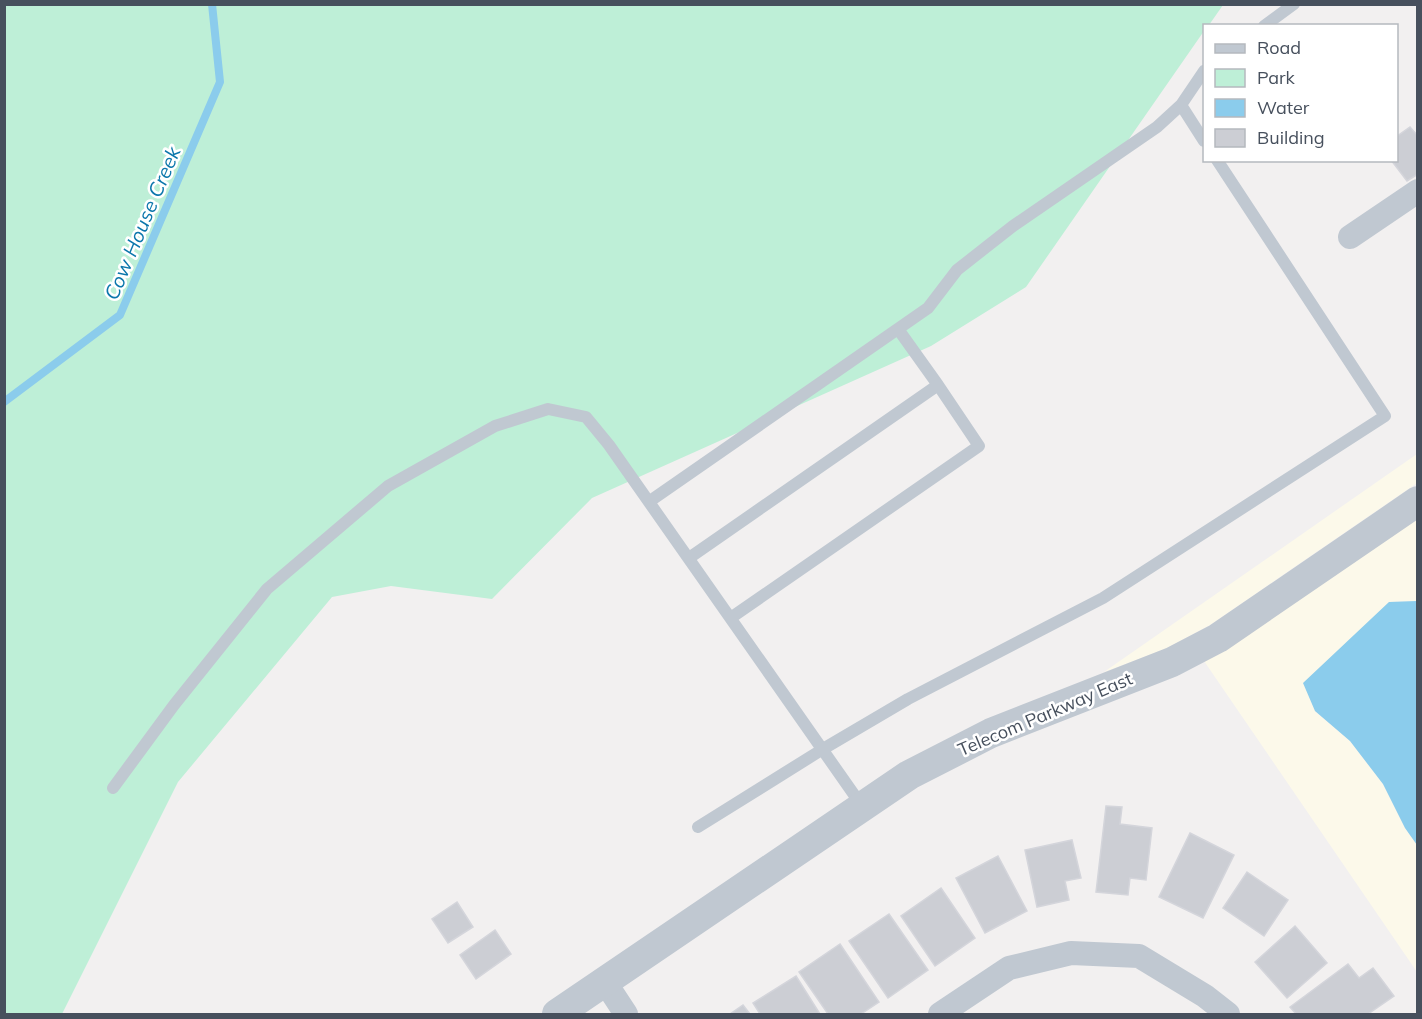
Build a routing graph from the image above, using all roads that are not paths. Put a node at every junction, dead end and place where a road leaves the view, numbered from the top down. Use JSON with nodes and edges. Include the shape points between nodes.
{"nodes":[{"id":1,"x":1294,"y":4,"type":"edge"},
{"id":2,"x":1267,"y":24,"type":"edge"},
{"id":3,"x":1203,"y":72,"type":"edge"},
{"id":4,"x":1181,"y":105,"type":"junction"},
{"id":5,"x":1203,"y":139,"type":"edge"},
{"id":6,"x":1218,"y":162,"type":"edge"},
{"id":7,"x":1418,"y":190,"type":"edge"},
{"id":8,"x":1350,"y":237,"type":"dead end"},
{"id":9,"x":898,"y":329,"type":"junction"},
{"id":10,"x":938,"y":386,"type":"junction"},
{"id":11,"x":650,"y":501,"type":"junction"},
{"id":12,"x":1418,"y":501,"type":"edge"},
{"id":13,"x":690,"y":558,"type":"junction"},
{"id":14,"x":732,"y":617,"type":"junction"},
{"id":15,"x":823,"y":749,"type":"junction"},
{"id":16,"x":113,"y":788,"type":"dead end"},
{"id":17,"x":862,"y":806,"type":"junction"},
{"id":18,"x":698,"y":827,"type":"dead end"},
{"id":19,"x":604,"y":982,"type":"junction"},
{"id":20,"x":557,"y":1014,"type":"edge"},
{"id":21,"x":626,"y":1014,"type":"edge"},
{"id":22,"x":940,"y":1014,"type":"edge"},
{"id":23,"x":1228,"y":1014,"type":"edge"}],
"edges":[{"from":1,"to":2,"type":"lane"},
{"from":3,"to":4,"type":"lane"},
{"from":4,"to":5,"type":"lane"},
{"from":4,"to":9,"type":"lane","via":[[957,270],[928,308]]},
{"from":6,"to":15,"type":"lane","via":[[1385,416],[1104,598],[908,699]]},
{"from":7,"to":8,"type":"street"},
{"from":9,"to":10,"type":"lane"},
{"from":9,"to":11,"type":"lane"},
{"from":10,"to":13,"type":"lane"},
{"from":10,"to":14,"type":"lane","via":[[979,446]]},
{"from":11,"to":13,"type":"lane"},
{"from":11,"to":16,"type":"lane","via":[[586,417],[548,409],[495,426],[388,486],[267,589]]},
{"from":12,"to":17,"type":"street","name":"Telecom Parkway East","via":[[1218,638],[1172,662],[991,733],[909,775]]},
{"from":13,"to":14,"type":"lane"},
{"from":14,"to":15,"type":"lane"},
{"from":15,"to":17,"type":"lane"},
{"from":15,"to":18,"type":"lane"},
{"from":17,"to":19,"type":"street","name":"Telecom Parkway East"},
{"from":19,"to":20,"type":"street","name":"Telecom Parkway East"},
{"from":19,"to":21,"type":"street"},
{"from":22,"to":23,"type":"street","via":[[1008,968],[1071,953],[1139,956]]}]}
